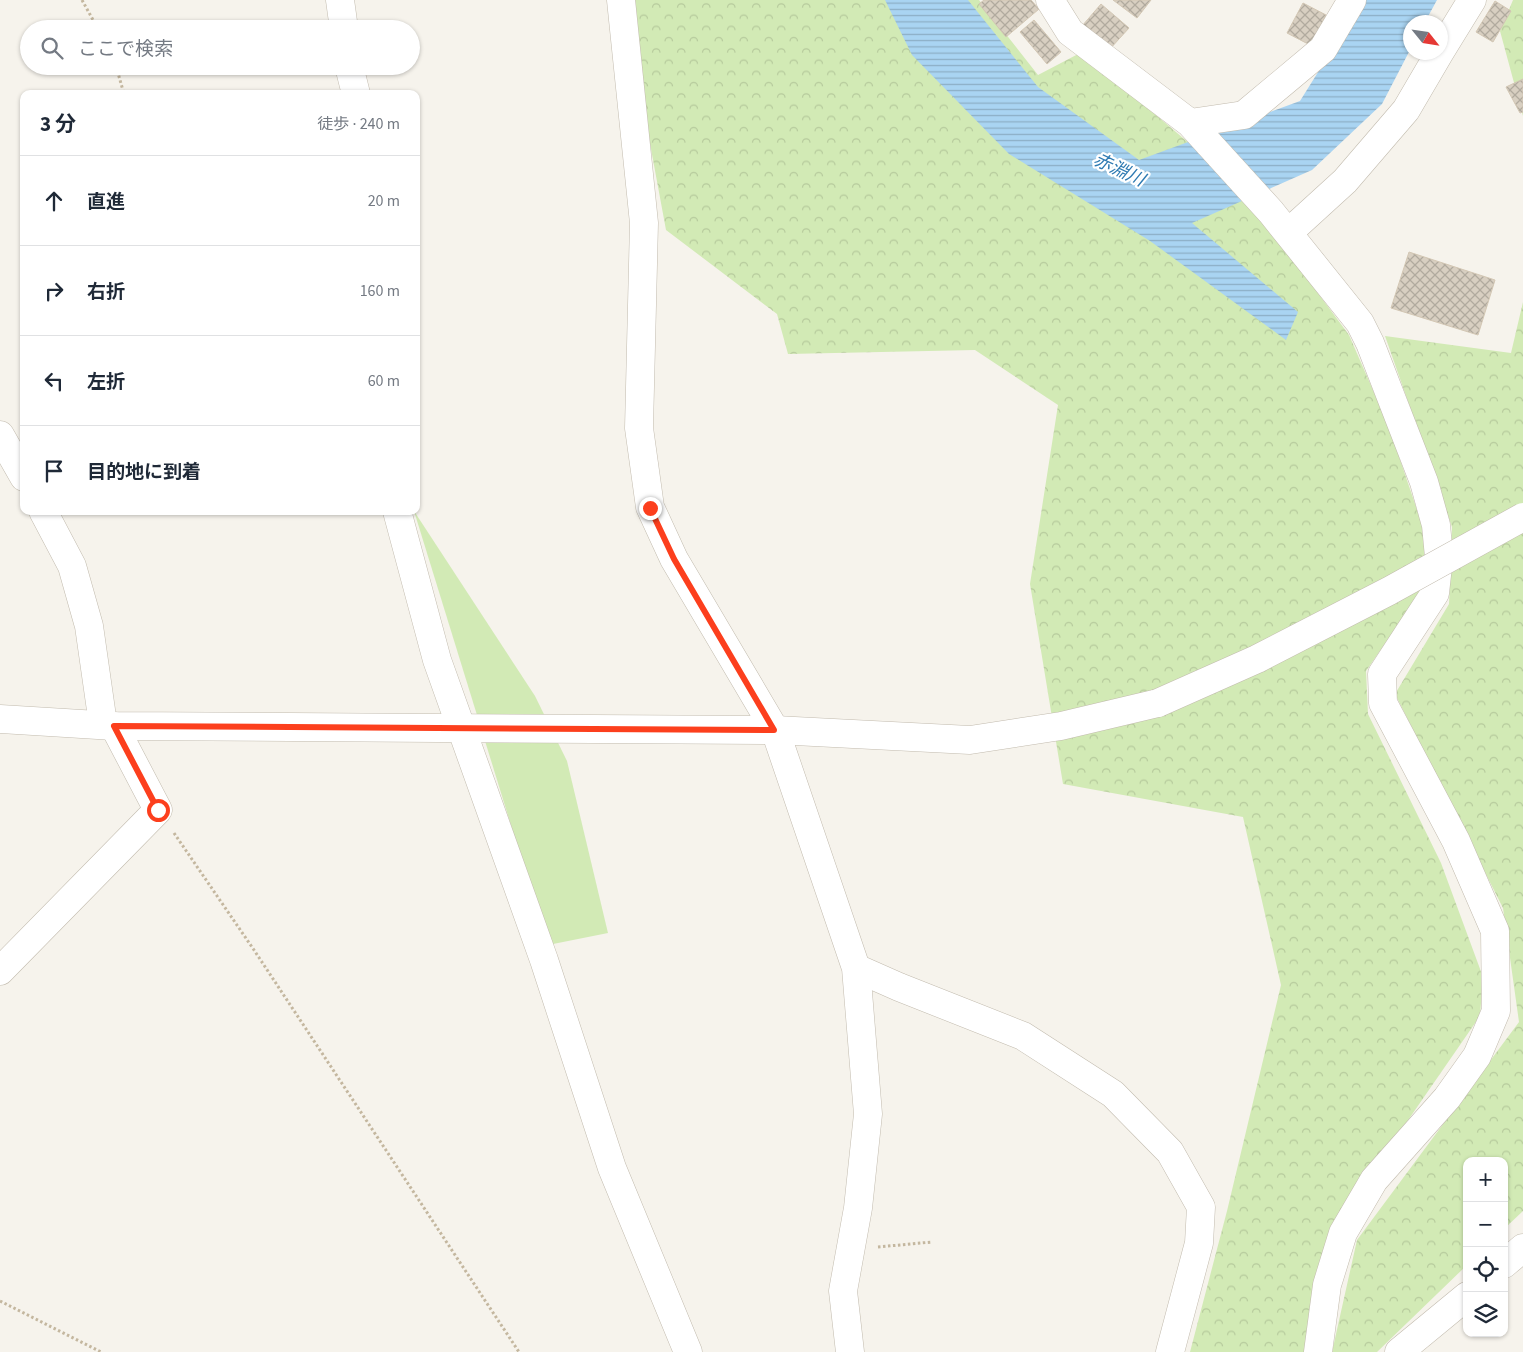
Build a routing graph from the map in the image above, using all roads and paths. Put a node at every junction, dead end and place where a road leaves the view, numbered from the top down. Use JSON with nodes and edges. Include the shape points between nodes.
{"nodes":[{"id":1,"x":82,"y":0,"type":"edge"},
{"id":2,"x":340,"y":0,"type":"edge"},
{"id":3,"x":621,"y":0,"type":"edge"},
{"id":4,"x":1050,"y":0,"type":"edge"},
{"id":5,"x":1352,"y":0,"type":"edge"},
{"id":6,"x":1472,"y":0,"type":"edge"},
{"id":7,"x":93,"y":20,"type":"edge"},
{"id":8,"x":343,"y":20,"type":"edge"},
{"id":9,"x":1448,"y":39,"type":"edge"},
{"id":10,"x":1435,"y":60,"type":"edge"},
{"id":11,"x":119,"y":75,"type":"edge"},
{"id":12,"x":351,"y":75,"type":"edge"},
{"id":13,"x":123,"y":90,"type":"edge"},
{"id":14,"x":355,"y":90,"type":"edge"},
{"id":15,"x":1190,"y":123,"type":"junction"},
{"id":16,"x":1279,"y":222,"type":"junction"},
{"id":17,"x":0,"y":435,"type":"edge"},
{"id":18,"x":20,"y":470,"type":"edge"},
{"id":19,"x":45,"y":515,"type":"edge"},
{"id":20,"x":399,"y":515,"type":"edge"},
{"id":21,"x":1523,"y":517,"type":"edge"},
{"id":22,"x":0,"y":720,"type":"edge"},
{"id":23,"x":109,"y":725,"type":"junction"},
{"id":24,"x":463,"y":729,"type":"junction"},
{"id":25,"x":774,"y":730,"type":"junction"},
{"id":26,"x":158,"y":810,"type":"junction"},
{"id":27,"x":856,"y":968,"type":"junction"},
{"id":28,"x":0,"y":971,"type":"edge"},
{"id":29,"x":932,"y":1242,"type":"dead end"},
{"id":30,"x":1523,"y":1248,"type":"edge"},
{"id":31,"x":851,"y":1250,"type":"junction"},
{"id":32,"x":1508,"y":1261,"type":"edge"},
{"id":33,"x":1463,"y":1299,"type":"edge"},
{"id":34,"x":0,"y":1301,"type":"edge"},
{"id":35,"x":101,"y":1352,"type":"edge"},
{"id":36,"x":519,"y":1352,"type":"edge"},
{"id":37,"x":688,"y":1352,"type":"edge"},
{"id":38,"x":850,"y":1352,"type":"edge"},
{"id":39,"x":1170,"y":1352,"type":"edge"},
{"id":40,"x":1318,"y":1352,"type":"edge"},
{"id":41,"x":1399,"y":1352,"type":"edge"}],
"edges":[{"from":1,"to":7,"type":"path"},
{"from":2,"to":8,"type":"street"},
{"from":3,"to":25,"type":"street","via":[[644,223],[639,428],[650,508],[674,559]]},
{"from":4,"to":15,"type":"street","via":[[1070,32]]},
{"from":5,"to":15,"type":"street","via":[[1323,48],[1244,115]]},
{"from":6,"to":9,"type":"street"},
{"from":10,"to":16,"type":"street","via":[[1406,110],[1344,180]]},
{"from":11,"to":13,"type":"path"},
{"from":12,"to":14,"type":"street"},
{"from":15,"to":16,"type":"street"},
{"from":16,"to":40,"type":"street","via":[[1360,323],[1424,482],[1437,533],[1439,557],[1435,593],[1382,674],[1383,703],[1456,841],[1495,931],[1496,1011],[1477,1056],[1447,1098],[1374,1180],[1343,1233],[1327,1285]]},
{"from":17,"to":18,"type":"street"},
{"from":19,"to":23,"type":"street","via":[[72,566],[89,626]]},
{"from":20,"to":24,"type":"street","via":[[437,660]]},
{"from":21,"to":25,"type":"street","bridge":true,"via":[[1257,660],[1158,703],[1061,726],[970,740]]},
{"from":22,"to":23,"type":"street"},
{"from":23,"to":24,"type":"street"},
{"from":23,"to":26,"type":"street"},
{"from":24,"to":25,"type":"street"},
{"from":24,"to":37,"type":"street","via":[[612,1168]]},
{"from":25,"to":27,"type":"street"},
{"from":26,"to":28,"type":"street"},
{"from":26,"to":36,"type":"path"},
{"from":27,"to":31,"type":"street","via":[[868,1114]]},
{"from":27,"to":39,"type":"street","via":[[1023,1036],[1113,1094],[1170,1152],[1201,1207],[1199,1243]]},
{"from":29,"to":31,"type":"path"},
{"from":30,"to":32,"type":"street"},
{"from":31,"to":38,"type":"street","via":[[843,1291]]},
{"from":33,"to":41,"type":"street"},
{"from":34,"to":35,"type":"path"}]}
